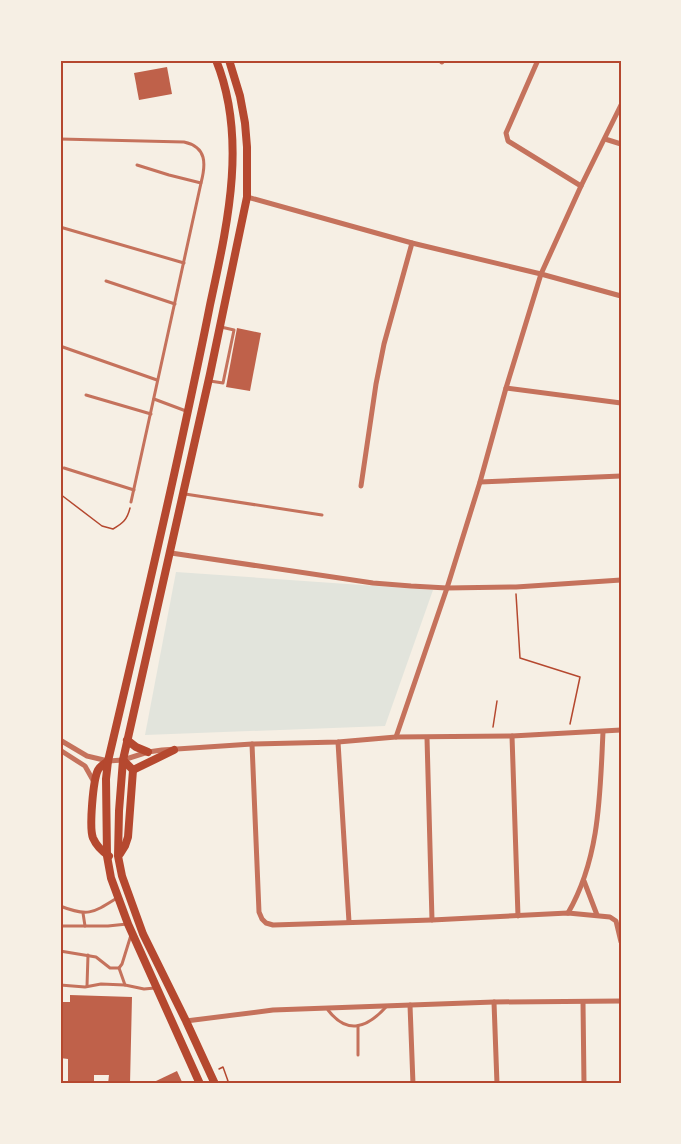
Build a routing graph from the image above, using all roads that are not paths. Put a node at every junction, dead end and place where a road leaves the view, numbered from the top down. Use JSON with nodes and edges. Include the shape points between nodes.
{"nodes":[{"id":1,"x":216,"y":60,"type":"edge"},
{"id":2,"x":229,"y":60,"type":"edge"},
{"id":3,"x":538,"y":60,"type":"edge"},
{"id":4,"x":621,"y":105,"type":"edge"},
{"id":5,"x":60,"y":139,"type":"edge"},
{"id":6,"x":604,"y":139,"type":"junction"},
{"id":7,"x":621,"y":144,"type":"edge"},
{"id":8,"x":137,"y":165,"type":"dead end"},
{"id":9,"x":201,"y":183,"type":"junction"},
{"id":10,"x":581,"y":186,"type":"junction"},
{"id":11,"x":247,"y":197,"type":"junction"},
{"id":12,"x":60,"y":227,"type":"edge"},
{"id":13,"x":412,"y":243,"type":"junction"},
{"id":14,"x":184,"y":263,"type":"junction"},
{"id":15,"x":541,"y":274,"type":"junction"},
{"id":16,"x":106,"y":281,"type":"dead end"},
{"id":17,"x":621,"y":296,"type":"edge"},
{"id":18,"x":175,"y":304,"type":"junction"},
{"id":19,"x":220,"y":326,"type":"junction"},
{"id":20,"x":60,"y":346,"type":"edge"},
{"id":21,"x":158,"y":380,"type":"junction"},
{"id":22,"x":209,"y":381,"type":"junction"},
{"id":23,"x":506,"y":388,"type":"junction"},
{"id":24,"x":86,"y":395,"type":"dead end"},
{"id":25,"x":154,"y":399,"type":"junction"},
{"id":26,"x":621,"y":403,"type":"edge"},
{"id":27,"x":188,"y":412,"type":"junction"},
{"id":28,"x":151,"y":414,"type":"junction"},
{"id":29,"x":64,"y":468,"type":"dead end"},
{"id":30,"x":621,"y":476,"type":"edge"},
{"id":31,"x":480,"y":482,"type":"junction"},
{"id":32,"x":362,"y":486,"type":"dead end"},
{"id":33,"x":134,"y":490,"type":"junction"},
{"id":34,"x":184,"y":494,"type":"junction"},
{"id":35,"x":131,"y":502,"type":"road end"},
{"id":36,"x":322,"y":515,"type":"dead end"},
{"id":37,"x":171,"y":553,"type":"junction"},
{"id":38,"x":621,"y":580,"type":"edge"},
{"id":39,"x":447,"y":588,"type":"junction"},
{"id":40,"x":621,"y":730,"type":"edge"},
{"id":41,"x":603,"y":732,"type":"junction"},
{"id":42,"x":512,"y":736,"type":"junction"},
{"id":43,"x":396,"y":737,"type":"junction"},
{"id":44,"x":427,"y":738,"type":"junction"},
{"id":45,"x":60,"y":740,"type":"edge"},
{"id":46,"x":127,"y":740,"type":"junction"},
{"id":47,"x":338,"y":742,"type":"junction"},
{"id":48,"x":66,"y":744,"type":"junction"},
{"id":49,"x":252,"y":744,"type":"junction"},
{"id":50,"x":60,"y":750,"type":"edge"},
{"id":51,"x":174,"y":750,"type":"junction"},
{"id":52,"x":148,"y":752,"type":"junction"},
{"id":53,"x":108,"y":760,"type":"junction"},
{"id":54,"x":123,"y":760,"type":"junction"},
{"id":55,"x":133,"y":770,"type":"junction"},
{"id":56,"x":94,"y":782,"type":"junction"},
{"id":57,"x":107,"y":856,"type":"junction"},
{"id":58,"x":118,"y":856,"type":"junction"},
{"id":59,"x":584,"y":881,"type":"junction"},
{"id":60,"x":117,"y":898,"type":"junction"},
{"id":61,"x":60,"y":906,"type":"edge"},
{"id":62,"x":83,"y":913,"type":"junction"},
{"id":63,"x":568,"y":913,"type":"junction"},
{"id":64,"x":597,"y":915,"type":"junction"},
{"id":65,"x":518,"y":916,"type":"junction"},
{"id":66,"x":432,"y":920,"type":"junction"},
{"id":67,"x":349,"y":922,"type":"junction"},
{"id":68,"x":128,"y":924,"type":"junction"},
{"id":69,"x":85,"y":926,"type":"junction"},
{"id":70,"x":60,"y":927,"type":"edge"},
{"id":71,"x":132,"y":933,"type":"junction"},
{"id":72,"x":621,"y":942,"type":"edge"},
{"id":73,"x":60,"y":951,"type":"edge"},
{"id":74,"x":88,"y":956,"type":"junction"},
{"id":75,"x":119,"y":968,"type":"junction"},
{"id":76,"x":60,"y":985,"type":"edge"},
{"id":77,"x":125,"y":985,"type":"junction"},
{"id":78,"x":87,"y":986,"type":"junction"},
{"id":79,"x":156,"y":988,"type":"junction"},
{"id":80,"x":621,"y":1001,"type":"edge"},
{"id":81,"x":494,"y":1002,"type":"junction"},
{"id":82,"x":583,"y":1002,"type":"junction"},
{"id":83,"x":410,"y":1005,"type":"junction"},
{"id":84,"x":387,"y":1006,"type":"junction"},
{"id":85,"x":327,"y":1008,"type":"junction"},
{"id":86,"x":186,"y":1021,"type":"junction"},
{"id":87,"x":358,"y":1026,"type":"junction"},
{"id":88,"x":358,"y":1055,"type":"dead end"},
{"id":89,"x":200,"y":1084,"type":"edge"},
{"id":90,"x":215,"y":1084,"type":"edge"},
{"id":91,"x":413,"y":1084,"type":"edge"},
{"id":92,"x":497,"y":1084,"type":"edge"},
{"id":93,"x":584,"y":1084,"type":"edge"}],
"edges":[{"from":1,"to":27,"type":"main road","via":[[231,126],[231,193]]},
{"from":2,"to":11,"type":"main road","via":[[245,123]]},
{"from":3,"to":10,"type":"street","via":[[506,133],[508,141]]},
{"from":4,"to":6,"type":"street"},
{"from":5,"to":9,"type":"lane","via":[[191,144],[199,148],[204,160]]},
{"from":6,"to":7,"type":"street"},
{"from":6,"to":10,"type":"street"},
{"from":8,"to":9,"type":"lane"},
{"from":9,"to":14,"type":"lane"},
{"from":10,"to":15,"type":"street"},
{"from":11,"to":13,"type":"street"},
{"from":11,"to":19,"type":"main road"},
{"from":12,"to":14,"type":"lane"},
{"from":13,"to":15,"type":"street"},
{"from":13,"to":32,"type":"street","via":[[382,354]]},
{"from":14,"to":18,"type":"lane"},
{"from":15,"to":17,"type":"street"},
{"from":15,"to":23,"type":"street"},
{"from":16,"to":18,"type":"lane"},
{"from":18,"to":21,"type":"lane"},
{"from":19,"to":22,"type":"main road"},
{"from":19,"to":22,"type":"lane","via":[[234,330],[223,383]]},
{"from":20,"to":21,"type":"lane"},
{"from":21,"to":25,"type":"lane"},
{"from":22,"to":34,"type":"main road"},
{"from":23,"to":26,"type":"street"},
{"from":23,"to":31,"type":"street"},
{"from":24,"to":28,"type":"lane"},
{"from":25,"to":27,"type":"lane"},
{"from":25,"to":28,"type":"lane"},
{"from":27,"to":53,"type":"main road"},
{"from":28,"to":33,"type":"lane"},
{"from":29,"to":33,"type":"lane"},
{"from":30,"to":31,"type":"street"},
{"from":31,"to":39,"type":"street"},
{"from":33,"to":35,"type":"lane"},
{"from":34,"to":36,"type":"lane"},
{"from":34,"to":37,"type":"main road"},
{"from":37,"to":39,"type":"street","via":[[373,583]]},
{"from":37,"to":46,"type":"main road"},
{"from":38,"to":39,"type":"street"},
{"from":39,"to":43,"type":"street"},
{"from":40,"to":41,"type":"street"},
{"from":41,"to":42,"type":"street"},
{"from":41,"to":59,"type":"street","via":[[595,838]]},
{"from":42,"to":44,"type":"street"},
{"from":42,"to":65,"type":"street"},
{"from":43,"to":44,"type":"street"},
{"from":43,"to":47,"type":"street"},
{"from":44,"to":66,"type":"street"},
{"from":45,"to":48,"type":"street"},
{"from":46,"to":52,"type":"main road"},
{"from":46,"to":54,"type":"main road"},
{"from":47,"to":49,"type":"street"},
{"from":47,"to":67,"type":"street"},
{"from":48,"to":50,"type":"street"},
{"from":48,"to":53,"type":"street","via":[[87,756]]},
{"from":49,"to":51,"type":"street"},
{"from":49,"to":67,"type":"street","via":[[262,919],[273,926]]},
{"from":50,"to":56,"type":"street","via":[[85,766]]},
{"from":51,"to":52,"type":"street"},
{"from":51,"to":55,"type":"main road"},
{"from":52,"to":54,"type":"street"},
{"from":53,"to":54,"type":"street"},
{"from":53,"to":56,"type":"main road","via":[[100,766]]},
{"from":53,"to":57,"type":"main road"},
{"from":54,"to":55,"type":"main road"},
{"from":54,"to":58,"type":"main road"},
{"from":55,"to":58,"type":"main road","via":[[128,837]]},
{"from":56,"to":57,"type":"main road","via":[[92,834]]},
{"from":57,"to":58,"type":"main road"},
{"from":57,"to":60,"type":"main road"},
{"from":58,"to":86,"type":"main road","via":[[143,934]]},
{"from":59,"to":63,"type":"street"},
{"from":59,"to":64,"type":"street"},
{"from":60,"to":62,"type":"lane"},
{"from":60,"to":68,"type":"main road"},
{"from":61,"to":62,"type":"lane"},
{"from":62,"to":69,"type":"lane"},
{"from":63,"to":64,"type":"street"},
{"from":63,"to":65,"type":"street"},
{"from":64,"to":72,"type":"street","via":[[616,921]]},
{"from":65,"to":66,"type":"street"},
{"from":66,"to":67,"type":"street"},
{"from":68,"to":69,"type":"lane"},
{"from":68,"to":71,"type":"main road"},
{"from":69,"to":70,"type":"lane"},
{"from":71,"to":75,"type":"lane"},
{"from":71,"to":79,"type":"main road"},
{"from":73,"to":74,"type":"lane"},
{"from":74,"to":75,"type":"lane","via":[[110,968]]},
{"from":74,"to":78,"type":"lane"},
{"from":75,"to":77,"type":"lane"},
{"from":76,"to":78,"type":"lane"},
{"from":77,"to":78,"type":"lane"},
{"from":77,"to":79,"type":"lane"},
{"from":79,"to":89,"type":"main road"},
{"from":80,"to":82,"type":"street"},
{"from":81,"to":82,"type":"street"},
{"from":81,"to":83,"type":"street"},
{"from":81,"to":92,"type":"street"},
{"from":82,"to":93,"type":"street"},
{"from":83,"to":84,"type":"street"},
{"from":83,"to":91,"type":"street"},
{"from":84,"to":85,"type":"street"},
{"from":84,"to":87,"type":"lane"},
{"from":85,"to":86,"type":"street"},
{"from":85,"to":87,"type":"lane","via":[[342,1024]]},
{"from":86,"to":90,"type":"main road"},
{"from":87,"to":88,"type":"lane"}]}
